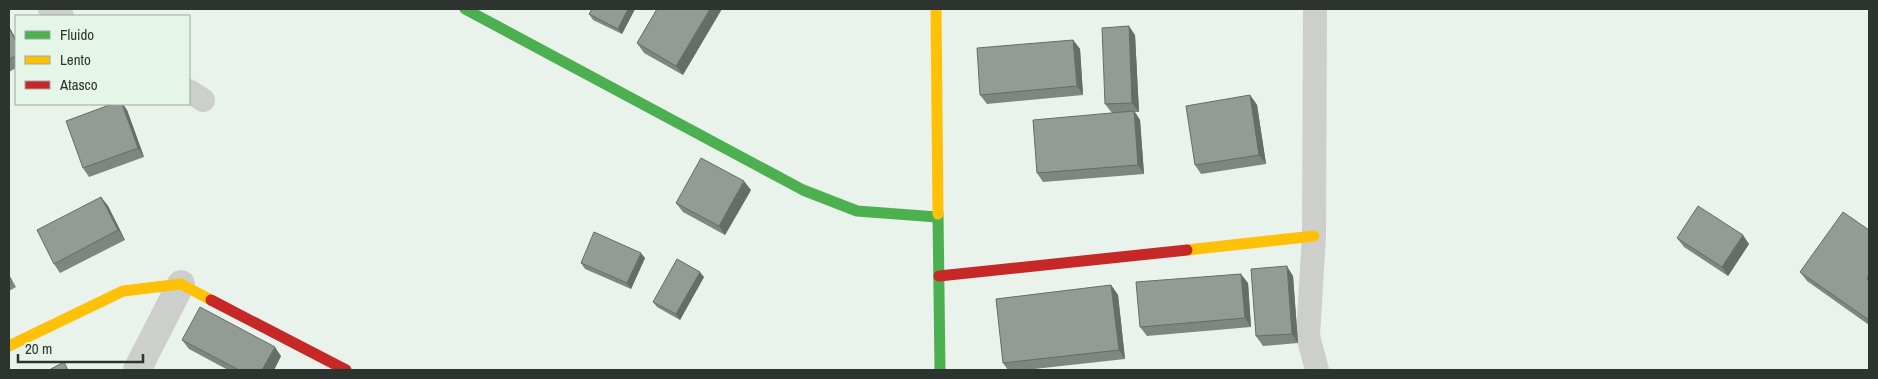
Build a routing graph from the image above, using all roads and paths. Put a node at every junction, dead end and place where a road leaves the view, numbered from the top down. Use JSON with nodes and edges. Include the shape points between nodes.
{"nodes":[{"id":1,"x":465,"y":9,"type":"edge"},
{"id":2,"x":936,"y":9,"type":"edge"},
{"id":3,"x":1316,"y":9,"type":"edge"},
{"id":4,"x":938,"y":217,"type":"junction"},
{"id":5,"x":1314,"y":236,"type":"junction"},
{"id":6,"x":938,"y":276,"type":"junction"},
{"id":7,"x":181,"y":284,"type":"junction"},
{"id":8,"x":9,"y":346,"type":"edge"},
{"id":9,"x":137,"y":370,"type":"edge"},
{"id":10,"x":346,"y":370,"type":"edge"},
{"id":11,"x":940,"y":370,"type":"edge"},
{"id":12,"x":1317,"y":370,"type":"edge"}],
"edges":[{"from":1,"to":4,"type":"street","via":[[803,190],[857,211]]},
{"from":2,"to":4,"type":"street"},
{"from":3,"to":5,"type":"lane"},
{"from":4,"to":6,"type":"street"},
{"from":5,"to":6,"type":"street"},
{"from":5,"to":12,"type":"lane","via":[[1308,336]]},
{"from":6,"to":11,"type":"street"},
{"from":7,"to":8,"type":"street","via":[[124,291]]},
{"from":7,"to":9,"type":"street"},
{"from":7,"to":10,"type":"street"}]}
